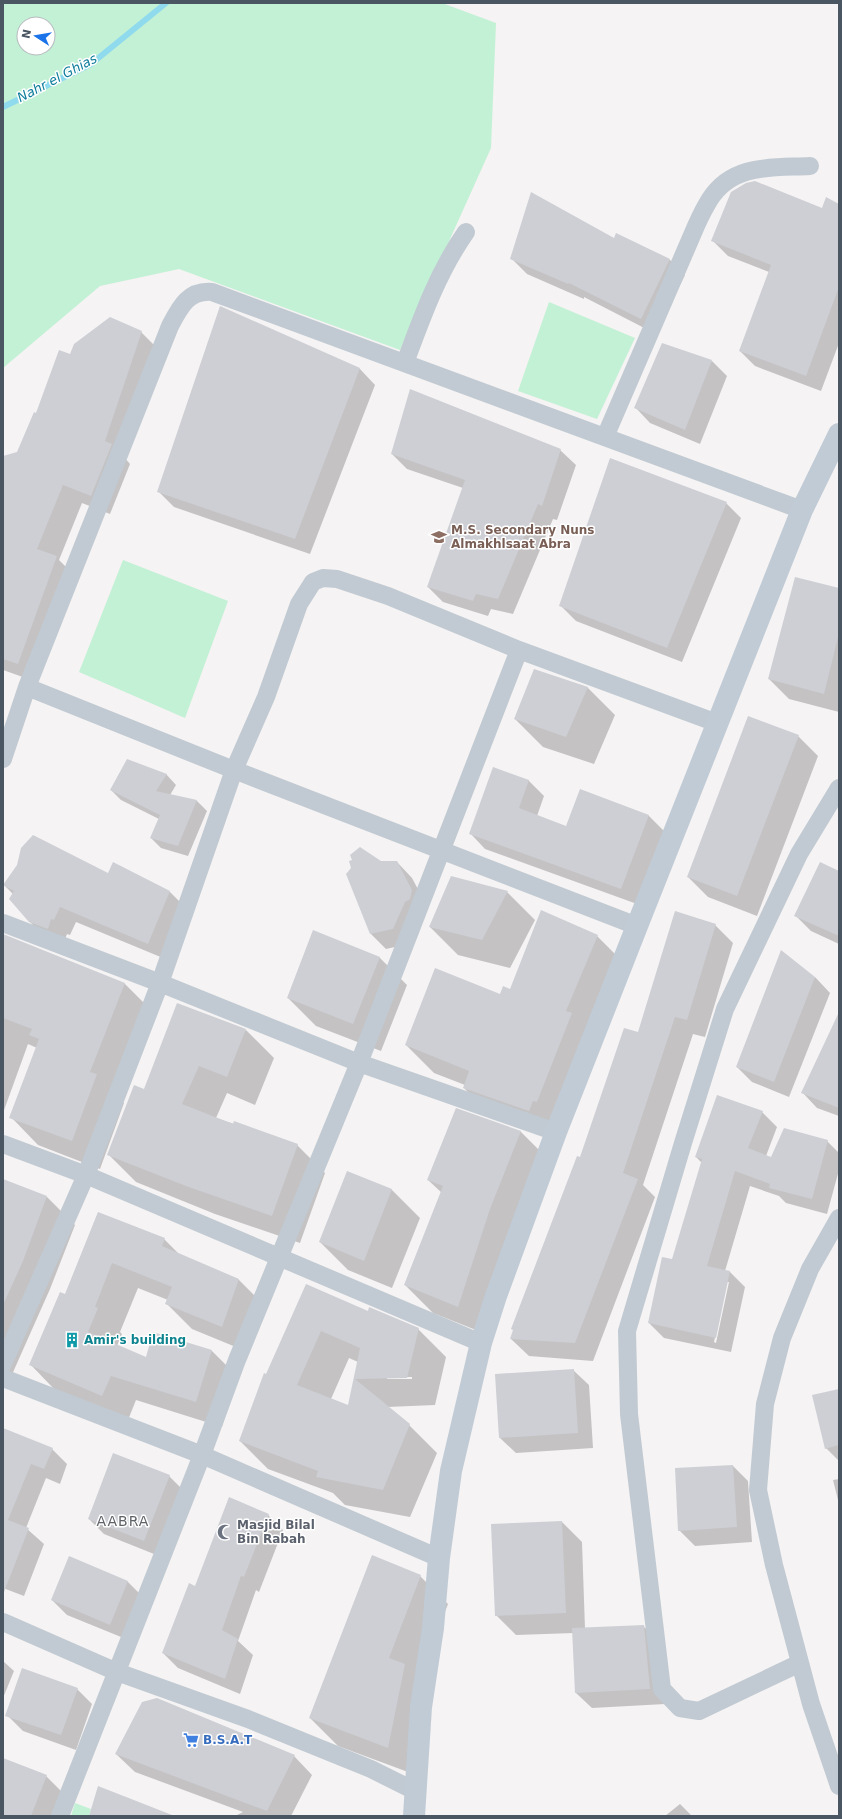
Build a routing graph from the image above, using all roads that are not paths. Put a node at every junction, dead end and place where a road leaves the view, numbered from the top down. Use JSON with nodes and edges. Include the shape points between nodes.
{"nodes":[{"id":1,"x":810,"y":166,"type":"dead end"},
{"id":2,"x":466,"y":232,"type":"dead end"},
{"id":3,"x":406,"y":363,"type":"junction"},
{"id":4,"x":839,"y":434,"type":"edge"},
{"id":5,"x":605,"y":437,"type":"junction"},
{"id":6,"x":802,"y":510,"type":"junction"},
{"id":7,"x":519,"y":650,"type":"junction"},
{"id":8,"x":27,"y":687,"type":"junction"},
{"id":9,"x":717,"y":723,"type":"junction"},
{"id":10,"x":3,"y":758,"type":"edge"},
{"id":11,"x":234,"y":770,"type":"junction"},
{"id":12,"x":839,"y":788,"type":"edge"},
{"id":13,"x":440,"y":850,"type":"junction"},
{"id":14,"x":3,"y":923,"type":"edge"},
{"id":15,"x":637,"y":926,"type":"junction"},
{"id":16,"x":160,"y":983,"type":"junction"},
{"id":17,"x":359,"y":1063,"type":"junction"},
{"id":18,"x":556,"y":1132,"type":"junction"},
{"id":19,"x":3,"y":1144,"type":"edge"},
{"id":20,"x":86,"y":1175,"type":"junction"},
{"id":21,"x":839,"y":1218,"type":"edge"},
{"id":22,"x":280,"y":1257,"type":"junction"},
{"id":23,"x":481,"y":1343,"type":"junction"},
{"id":24,"x":3,"y":1364,"type":"edge"},
{"id":25,"x":3,"y":1378,"type":"edge"},
{"id":26,"x":202,"y":1455,"type":"junction"},
{"id":27,"x":439,"y":1558,"type":"junction"},
{"id":28,"x":3,"y":1622,"type":"edge"},
{"id":29,"x":800,"y":1663,"type":"junction"},
{"id":30,"x":117,"y":1672,"type":"junction"},
{"id":31,"x":839,"y":1786,"type":"edge"},
{"id":32,"x":417,"y":1792,"type":"junction"},
{"id":33,"x":60,"y":1816,"type":"edge"},
{"id":34,"x":414,"y":1816,"type":"edge"}],
"edges":[{"from":1,"to":5,"type":"street","via":[[759,169],[737,174],[725,182],[711,198],[696,226]]},
{"from":2,"to":3,"type":"street","via":[[454,249],[432,292]]},
{"from":3,"to":5,"type":"street"},
{"from":3,"to":8,"type":"street","via":[[212,292],[202,291],[190,297],[170,326]]},
{"from":4,"to":6,"type":"main road"},
{"from":5,"to":6,"type":"street"},
{"from":6,"to":9,"type":"main road"},
{"from":7,"to":9,"type":"street"},
{"from":7,"to":11,"type":"street","via":[[388,596],[337,579],[323,578],[313,582],[299,604],[266,697]]},
{"from":7,"to":13,"type":"street"},
{"from":8,"to":10,"type":"street"},
{"from":8,"to":11,"type":"street"},
{"from":9,"to":15,"type":"main road"},
{"from":11,"to":13,"type":"street"},
{"from":11,"to":16,"type":"street"},
{"from":12,"to":29,"type":"street","via":[[800,854],[726,1009],[627,1331],[629,1414],[662,1689],[680,1708],[699,1711]]},
{"from":13,"to":15,"type":"street"},
{"from":13,"to":17,"type":"street"},
{"from":14,"to":16,"type":"street"},
{"from":15,"to":18,"type":"main road"},
{"from":16,"to":17,"type":"street"},
{"from":16,"to":20,"type":"street"},
{"from":17,"to":18,"type":"street"},
{"from":17,"to":22,"type":"street"},
{"from":18,"to":23,"type":"main road"},
{"from":19,"to":20,"type":"street"},
{"from":20,"to":22,"type":"street"},
{"from":20,"to":24,"type":"street"},
{"from":21,"to":29,"type":"street","via":[[810,1270],[782,1338],[764,1412],[758,1490],[774,1565]]},
{"from":22,"to":23,"type":"street"},
{"from":22,"to":26,"type":"street","via":[[237,1360]]},
{"from":23,"to":27,"type":"main road","via":[[451,1472]]},
{"from":25,"to":26,"type":"street"},
{"from":26,"to":27,"type":"street"},
{"from":26,"to":30,"type":"street"},
{"from":27,"to":32,"type":"main road","via":[[433,1628],[421,1707]]},
{"from":28,"to":30,"type":"street"},
{"from":29,"to":31,"type":"street"},
{"from":30,"to":32,"type":"street","via":[[270,1728],[371,1769]]},
{"from":30,"to":33,"type":"street"},
{"from":32,"to":34,"type":"main road"}]}
